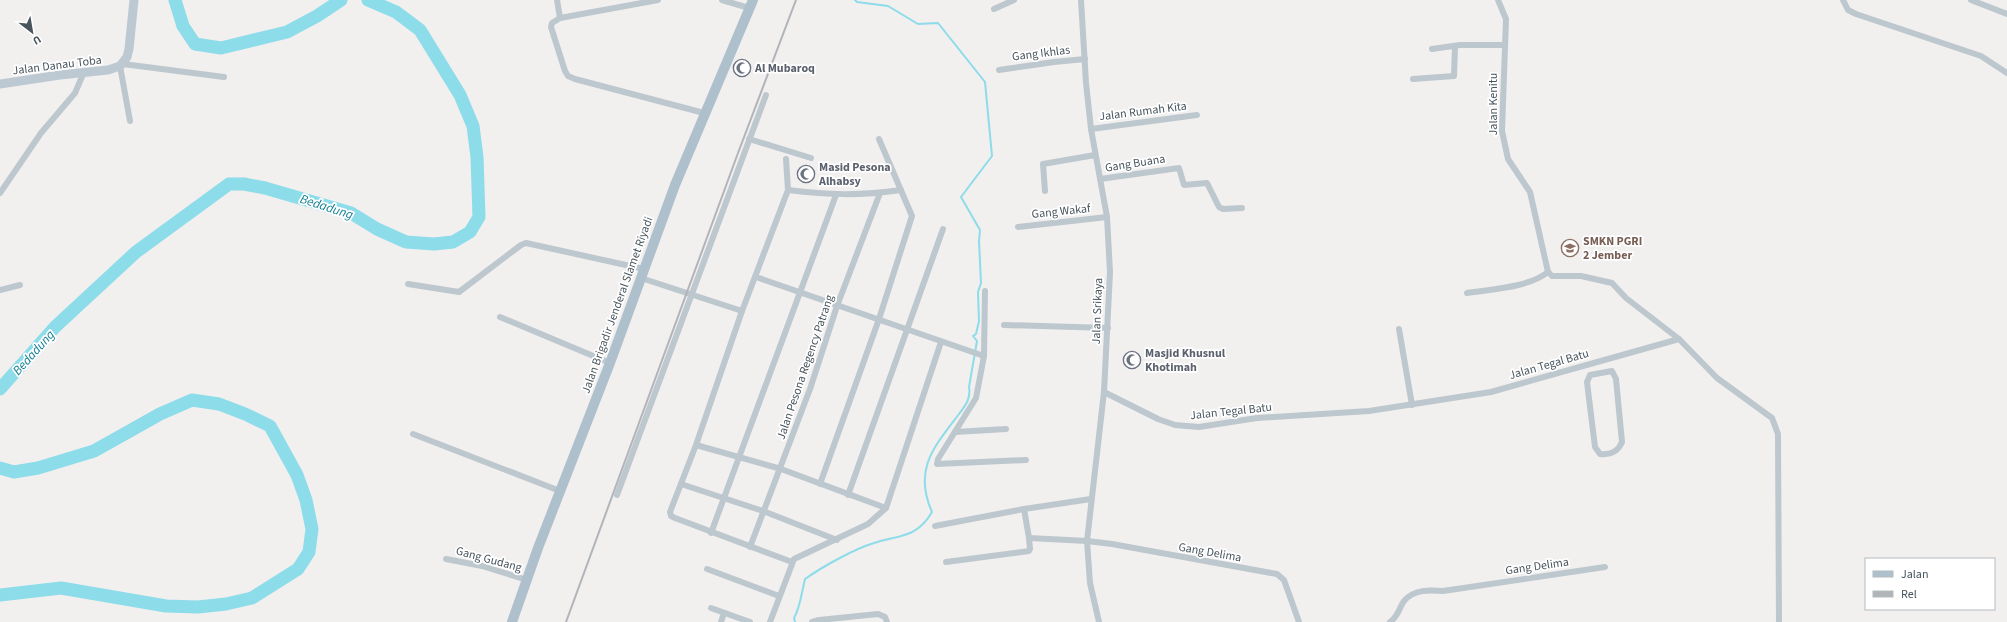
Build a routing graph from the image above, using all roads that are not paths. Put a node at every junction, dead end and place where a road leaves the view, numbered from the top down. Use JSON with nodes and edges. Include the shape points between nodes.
{"nodes":[{"id":1,"x":134,"y":0,"type":"edge"},
{"id":2,"x":557,"y":0,"type":"edge"},
{"id":3,"x":658,"y":0,"type":"edge"},
{"id":4,"x":722,"y":0,"type":"edge"},
{"id":5,"x":1014,"y":0,"type":"edge"},
{"id":6,"x":1081,"y":0,"type":"edge"},
{"id":7,"x":1498,"y":0,"type":"edge"},
{"id":8,"x":1843,"y":0,"type":"edge"},
{"id":9,"x":1971,"y":0,"type":"edge"},
{"id":10,"x":751,"y":4,"type":"edge"},
{"id":11,"x":994,"y":9,"type":"dead end"},
{"id":12,"x":2007,"y":14,"type":"edge"},
{"id":13,"x":560,"y":18,"type":"junction"},
{"id":14,"x":1505,"y":45,"type":"junction"},
{"id":15,"x":1455,"y":46,"type":"junction"},
{"id":16,"x":1432,"y":49,"type":"dead end"},
{"id":17,"x":1085,"y":60,"type":"junction"},
{"id":18,"x":122,"y":65,"type":"junction"},
{"id":19,"x":999,"y":70,"type":"dead end"},
{"id":20,"x":84,"y":72,"type":"junction"},
{"id":21,"x":2007,"y":73,"type":"edge"},
{"id":22,"x":224,"y":76,"type":"dead end"},
{"id":23,"x":1413,"y":79,"type":"dead end"},
{"id":24,"x":0,"y":84,"type":"edge"},
{"id":25,"x":766,"y":95,"type":"dead end"},
{"id":26,"x":704,"y":113,"type":"junction"},
{"id":27,"x":1197,"y":115,"type":"dead end"},
{"id":28,"x":130,"y":121,"type":"dead end"},
{"id":29,"x":1091,"y":129,"type":"junction"},
{"id":30,"x":879,"y":138,"type":"dead end"},
{"id":31,"x":749,"y":139,"type":"junction"},
{"id":32,"x":1096,"y":155,"type":"junction"},
{"id":33,"x":811,"y":158,"type":"dead end"},
{"id":34,"x":786,"y":159,"type":"dead end"},
{"id":35,"x":1100,"y":179,"type":"junction"},
{"id":36,"x":788,"y":190,"type":"junction"},
{"id":37,"x":900,"y":190,"type":"junction"},
{"id":38,"x":1045,"y":191,"type":"dead end"},
{"id":39,"x":0,"y":193,"type":"edge"},
{"id":40,"x":880,"y":193,"type":"junction"},
{"id":41,"x":836,"y":196,"type":"junction"},
{"id":42,"x":1242,"y":208,"type":"dead end"},
{"id":43,"x":1107,"y":217,"type":"junction"},
{"id":44,"x":1018,"y":227,"type":"dead end"},
{"id":45,"x":943,"y":229,"type":"dead end"},
{"id":46,"x":1548,"y":272,"type":"junction"},
{"id":47,"x":642,"y":274,"type":"junction"},
{"id":48,"x":756,"y":277,"type":"junction"},
{"id":49,"x":408,"y":284,"type":"dead end"},
{"id":50,"x":20,"y":285,"type":"dead end"},
{"id":51,"x":0,"y":290,"type":"edge"},
{"id":52,"x":985,"y":291,"type":"dead end"},
{"id":53,"x":800,"y":293,"type":"junction"},
{"id":54,"x":1467,"y":293,"type":"dead end"},
{"id":55,"x":693,"y":295,"type":"junction"},
{"id":56,"x":837,"y":306,"type":"junction"},
{"id":57,"x":742,"y":311,"type":"junction"},
{"id":58,"x":500,"y":317,"type":"dead end"},
{"id":59,"x":879,"y":319,"type":"junction"},
{"id":60,"x":1004,"y":325,"type":"dead end"},
{"id":61,"x":1108,"y":328,"type":"junction"},
{"id":62,"x":1399,"y":329,"type":"dead end"},
{"id":63,"x":908,"y":330,"type":"junction"},
{"id":64,"x":1679,"y":339,"type":"junction"},
{"id":65,"x":941,"y":342,"type":"junction"},
{"id":66,"x":982,"y":355,"type":"junction"},
{"id":67,"x":1600,"y":360,"type":"junction"},
{"id":68,"x":610,"y":363,"type":"junction"},
{"id":69,"x":1602,"y":372,"type":"junction"},
{"id":70,"x":1104,"y":392,"type":"junction"},
{"id":71,"x":1412,"y":405,"type":"junction"},
{"id":72,"x":1006,"y":429,"type":"dead end"},
{"id":73,"x":955,"y":432,"type":"junction"},
{"id":74,"x":413,"y":434,"type":"dead end"},
{"id":75,"x":696,"y":445,"type":"junction"},
{"id":76,"x":740,"y":457,"type":"junction"},
{"id":77,"x":1026,"y":460,"type":"dead end"},
{"id":78,"x":781,"y":469,"type":"junction"},
{"id":79,"x":681,"y":484,"type":"junction"},
{"id":80,"x":820,"y":484,"type":"junction"},
{"id":81,"x":560,"y":490,"type":"junction"},
{"id":82,"x":848,"y":494,"type":"junction"},
{"id":83,"x":617,"y":495,"type":"dead end"},
{"id":84,"x":724,"y":498,"type":"junction"},
{"id":85,"x":1091,"y":499,"type":"junction"},
{"id":86,"x":886,"y":508,"type":"junction"},
{"id":87,"x":1024,"y":509,"type":"junction"},
{"id":88,"x":763,"y":512,"type":"junction"},
{"id":89,"x":935,"y":526,"type":"dead end"},
{"id":90,"x":711,"y":533,"type":"junction"},
{"id":91,"x":1029,"y":538,"type":"junction"},
{"id":92,"x":837,"y":540,"type":"junction"},
{"id":93,"x":1087,"y":541,"type":"junction"},
{"id":94,"x":750,"y":547,"type":"junction"},
{"id":95,"x":446,"y":559,"type":"dead end"},
{"id":96,"x":792,"y":562,"type":"junction"},
{"id":97,"x":946,"y":562,"type":"dead end"},
{"id":98,"x":1605,"y":567,"type":"dead end"},
{"id":99,"x":707,"y":568,"type":"dead end"},
{"id":100,"x":527,"y":580,"type":"junction"},
{"id":101,"x":779,"y":596,"type":"junction"},
{"id":102,"x":711,"y":608,"type":"dead end"},
{"id":103,"x":724,"y":613,"type":"junction"},
{"id":104,"x":512,"y":622,"type":"edge"},
{"id":105,"x":721,"y":622,"type":"edge"},
{"id":106,"x":750,"y":622,"type":"edge"},
{"id":107,"x":770,"y":622,"type":"edge"},
{"id":108,"x":812,"y":622,"type":"edge"},
{"id":109,"x":887,"y":622,"type":"edge"},
{"id":110,"x":1099,"y":622,"type":"edge"},
{"id":111,"x":1299,"y":622,"type":"edge"},
{"id":112,"x":1390,"y":622,"type":"edge"},
{"id":113,"x":1779,"y":622,"type":"edge"}],
"edges":[{"from":1,"to":18,"type":"main road","via":[[129,49]]},
{"from":2,"to":13,"type":"street"},
{"from":3,"to":13,"type":"street"},
{"from":4,"to":10,"type":"street"},
{"from":5,"to":11,"type":"street"},
{"from":6,"to":17,"type":"street","name":"Jalan Srikaya"},
{"from":7,"to":14,"type":"street","name":"Jalan Kenitu","via":[[1506,19]]},
{"from":8,"to":21,"type":"street","via":[[1848,10],[1856,14],[1981,56]]},
{"from":9,"to":12,"type":"street"},
{"from":10,"to":26,"type":"main road","name":"Jalan Brigadir Jenderal Slamet Riyadi"},
{"from":13,"to":26,"type":"street","via":[[552,23],[551,28],[568,76]]},
{"from":14,"to":15,"type":"street"},
{"from":14,"to":46,"type":"street","name":"Jalan Kenitu","via":[[1502,131],[1508,159],[1530,192]]},
{"from":15,"to":16,"type":"street"},
{"from":15,"to":23,"type":"street","via":[[1454,76]]},
{"from":17,"to":19,"type":"street","name":"Gang Ikhlas"},
{"from":17,"to":29,"type":"street","name":"Jalan Srikaya"},
{"from":18,"to":20,"type":"main road","name":"Jalan Danau Toba","via":[[108,70]]},
{"from":18,"to":22,"type":"street"},
{"from":18,"to":28,"type":"street"},
{"from":20,"to":24,"type":"main road","name":"Jalan Danau Toba"},
{"from":20,"to":39,"type":"street","via":[[75,93],[41,133]]},
{"from":25,"to":31,"type":"street"},
{"from":26,"to":47,"type":"main road","name":"Jalan Brigadir Jenderal Slamet Riyadi"},
{"from":27,"to":29,"type":"street","name":"Jalan Rumah Kita"},
{"from":29,"to":32,"type":"street","name":"Jalan Srikaya"},
{"from":30,"to":37,"type":"street"},
{"from":31,"to":33,"type":"street"},
{"from":31,"to":55,"type":"street"},
{"from":32,"to":35,"type":"street","name":"Jalan Srikaya"},
{"from":32,"to":38,"type":"street","via":[[1043,164]]},
{"from":34,"to":36,"type":"street"},
{"from":35,"to":42,"type":"street","name":"Gang Buana","via":[[1179,168],[1184,185],[1207,183],[1219,207]]},
{"from":35,"to":43,"type":"street","name":"Jalan Srikaya"},
{"from":36,"to":41,"type":"street"},
{"from":36,"to":48,"type":"street"},
{"from":37,"to":40,"type":"street"},
{"from":37,"to":59,"type":"street","via":[[912,216]]},
{"from":40,"to":41,"type":"street"},
{"from":40,"to":56,"type":"street","name":"Jalan Pesona Regency Patrang"},
{"from":41,"to":53,"type":"street"},
{"from":43,"to":44,"type":"street","name":"Gang Wakaf"},
{"from":43,"to":61,"type":"street","name":"Jalan Srikaya","via":[[1110,272]]},
{"from":45,"to":63,"type":"street"},
{"from":46,"to":54,"type":"street","via":[[1530,282]]},
{"from":46,"to":64,"type":"street","via":[[1552,276],[1581,276],[1612,282],[1626,298]]},
{"from":47,"to":49,"type":"street","via":[[531,243],[521,245],[459,292]]},
{"from":47,"to":55,"type":"street"},
{"from":47,"to":68,"type":"main road","name":"Jalan Brigadir Jenderal Slamet Riyadi"},
{"from":48,"to":53,"type":"street"},
{"from":48,"to":57,"type":"street"},
{"from":50,"to":51,"type":"street"},
{"from":52,"to":66,"type":"street"},
{"from":53,"to":56,"type":"street"},
{"from":53,"to":76,"type":"street"},
{"from":55,"to":57,"type":"street"},
{"from":55,"to":83,"type":"street"},
{"from":56,"to":59,"type":"street"},
{"from":56,"to":78,"type":"street","name":"Jalan Pesona Regency Patrang"},
{"from":57,"to":75,"type":"street"},
{"from":58,"to":68,"type":"street"},
{"from":59,"to":63,"type":"street"},
{"from":59,"to":80,"type":"street"},
{"from":60,"to":61,"type":"street"},
{"from":61,"to":70,"type":"street","name":"Jalan Srikaya"},
{"from":62,"to":71,"type":"street"},
{"from":63,"to":65,"type":"street"},
{"from":63,"to":82,"type":"street"},
{"from":64,"to":67,"type":"street","name":"Jalan Tegal Batu"},
{"from":64,"to":113,"type":"street","via":[[1717,378],[1772,418],[1776,425]]},
{"from":65,"to":66,"type":"street"},
{"from":65,"to":86,"type":"street"},
{"from":66,"to":73,"type":"street","via":[[975,401]]},
{"from":67,"to":69,"type":"street"},
{"from":67,"to":71,"type":"street","name":"Jalan Tegal Batu","via":[[1490,392]]},
{"from":68,"to":81,"type":"main road","name":"Jalan Brigadir Jenderal Slamet Riyadi"},
{"from":69,"to":69,"type":"street","via":[[1612,371],[1616,379],[1622,440],[1617,450],[1604,455],[1596,450],[1587,382],[1590,375]]},
{"from":70,"to":71,"type":"street","name":"Jalan Tegal Batu","via":[[1158,419],[1190,428],[1257,418],[1369,411]]},
{"from":70,"to":85,"type":"street","name":"Jalan Srikaya"},
{"from":72,"to":73,"type":"street"},
{"from":73,"to":77,"type":"street","via":[[938,459],[940,465]]},
{"from":74,"to":81,"type":"street"},
{"from":75,"to":76,"type":"street"},
{"from":75,"to":79,"type":"street"},
{"from":76,"to":78,"type":"street"},
{"from":76,"to":84,"type":"street"},
{"from":78,"to":80,"type":"street"},
{"from":78,"to":88,"type":"street","name":"Jalan Pesona Regency Patrang"},
{"from":79,"to":84,"type":"street"},
{"from":79,"to":90,"type":"street","via":[[670,511],[671,516]]},
{"from":80,"to":82,"type":"street"},
{"from":81,"to":100,"type":"main road","name":"Jalan Brigadir Jenderal Slamet Riyadi"},
{"from":82,"to":86,"type":"street"},
{"from":84,"to":88,"type":"street"},
{"from":84,"to":90,"type":"street"},
{"from":85,"to":87,"type":"street"},
{"from":85,"to":93,"type":"street","name":"Jalan Srikaya"},
{"from":86,"to":92,"type":"street","via":[[868,524]]},
{"from":87,"to":89,"type":"street"},
{"from":87,"to":91,"type":"street"},
{"from":88,"to":92,"type":"street"},
{"from":88,"to":94,"type":"street","name":"Jalan Pesona Regency Patrang"},
{"from":90,"to":94,"type":"street"},
{"from":91,"to":93,"type":"street","name":"Gang Delima"},
{"from":91,"to":97,"type":"street","via":[[1029,551]]},
{"from":92,"to":96,"type":"street","via":[[806,552]]},
{"from":93,"to":110,"type":"street","name":"Jalan Srikaya","via":[[1090,583]]},
{"from":93,"to":111,"type":"street","name":"Gang Delima","via":[[1277,574],[1284,580]]},
{"from":94,"to":96,"type":"street"},
{"from":95,"to":100,"type":"street","name":"Gang Gudang","via":[[482,566]]},
{"from":96,"to":101,"type":"street"},
{"from":98,"to":112,"type":"street","name":"Gang Delima","via":[[1443,592],[1426,590],[1404,601]]},
{"from":99,"to":101,"type":"street"},
{"from":100,"to":104,"type":"main road","name":"Jalan Brigadir Jenderal Slamet Riyadi"},
{"from":101,"to":107,"type":"street"},
{"from":102,"to":103,"type":"street"},
{"from":103,"to":105,"type":"street"},
{"from":103,"to":106,"type":"street"},
{"from":108,"to":109,"type":"street","via":[[878,614],[885,616]]}]}
